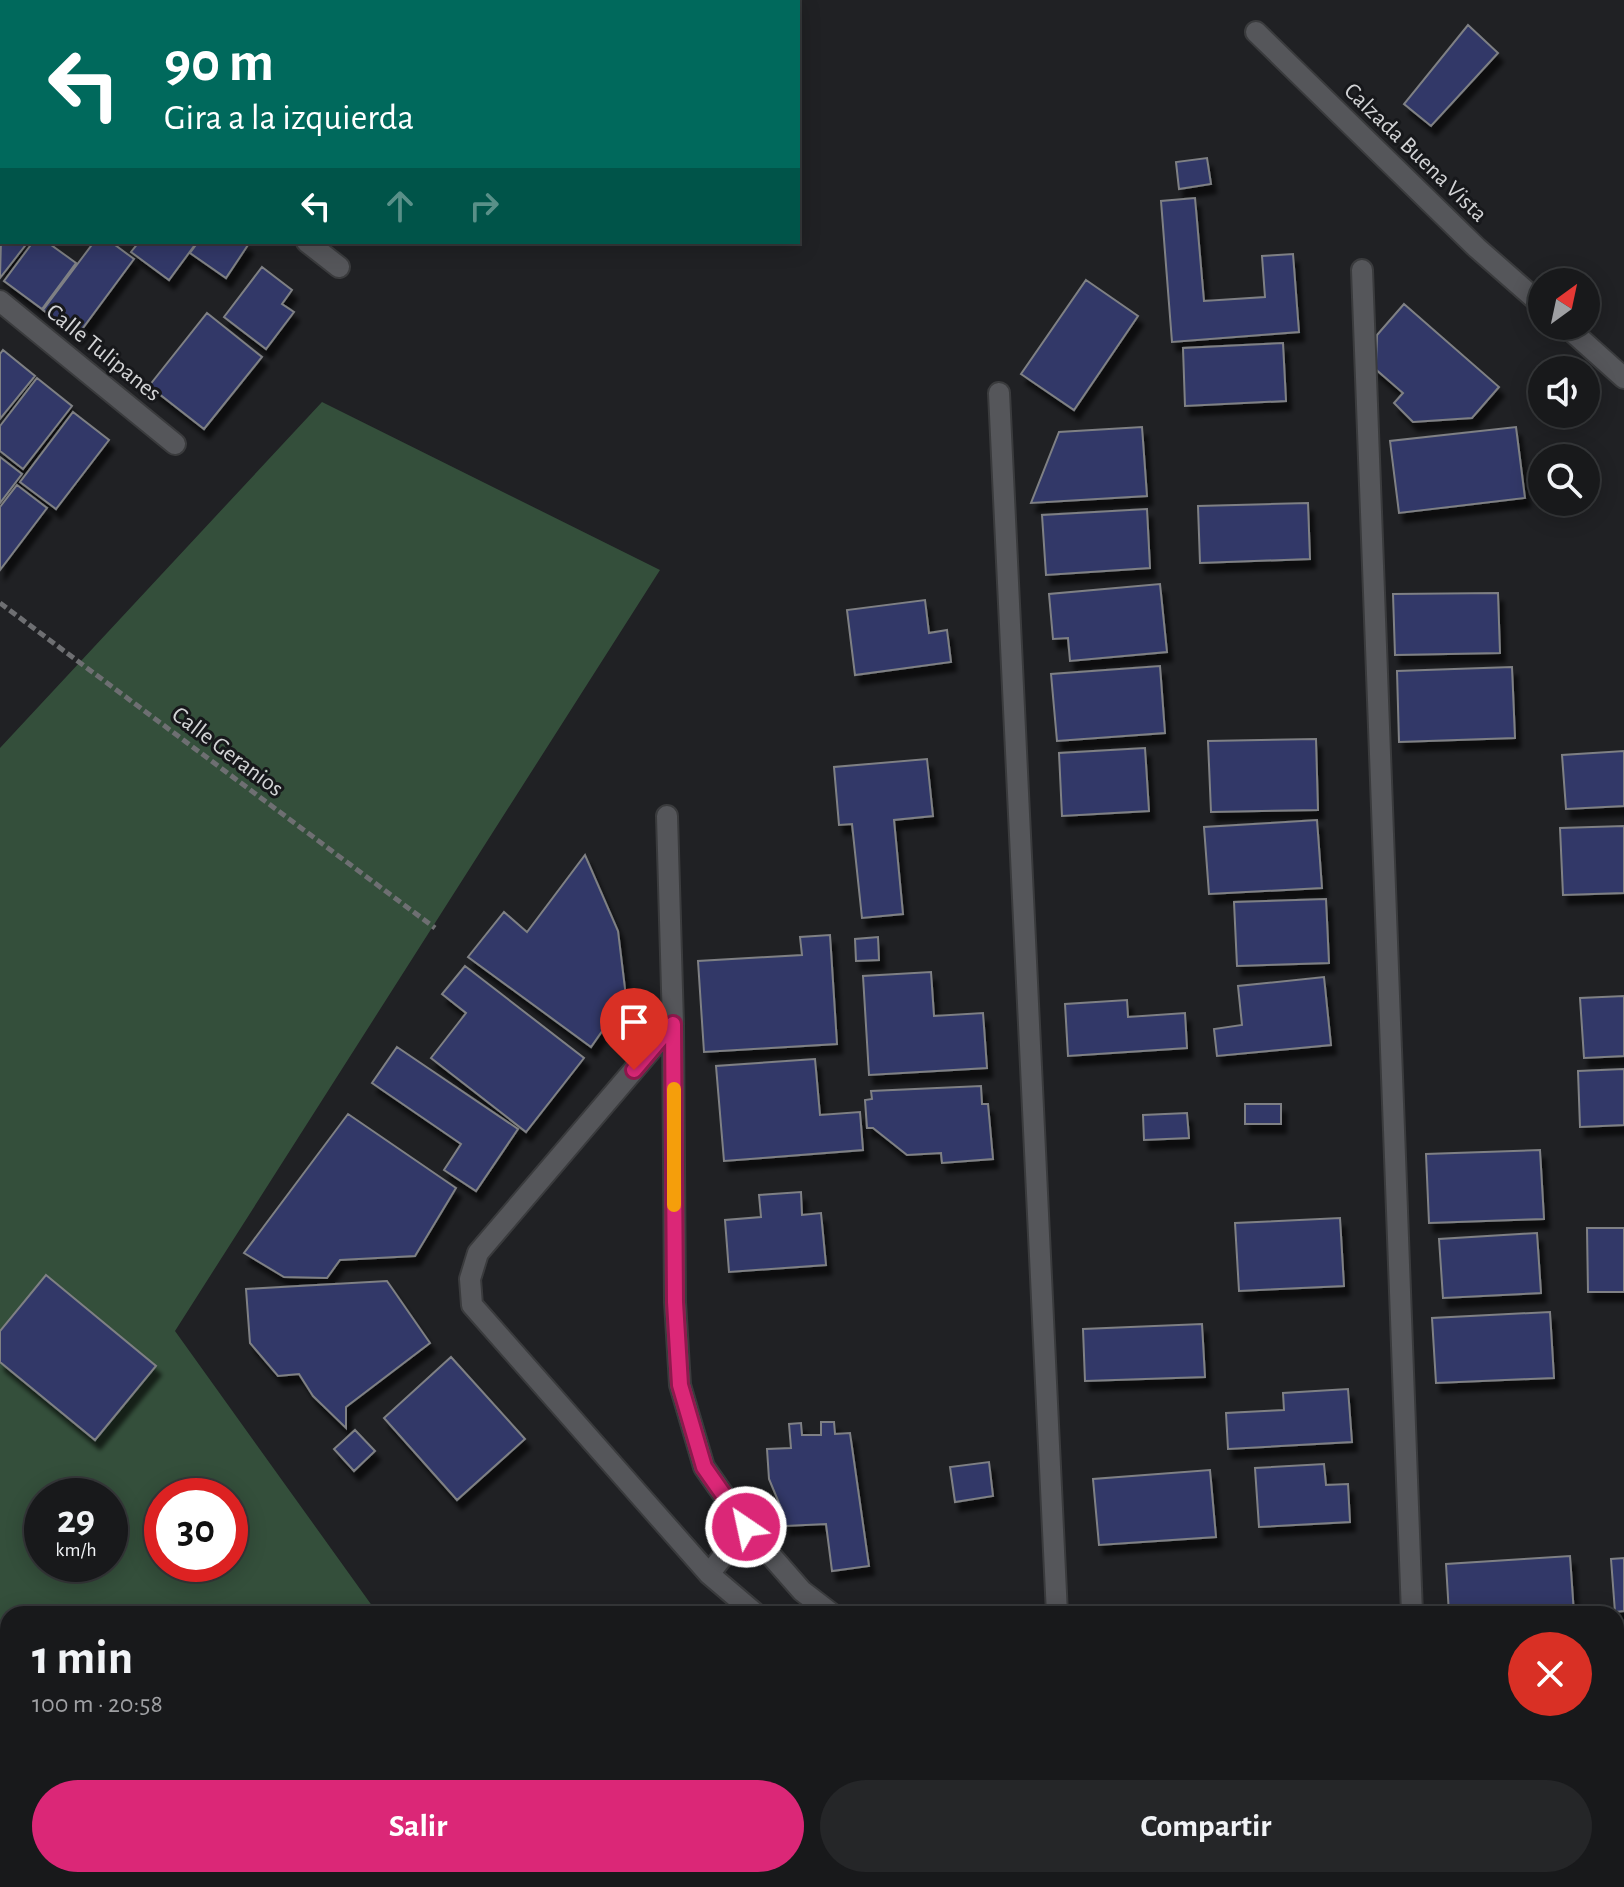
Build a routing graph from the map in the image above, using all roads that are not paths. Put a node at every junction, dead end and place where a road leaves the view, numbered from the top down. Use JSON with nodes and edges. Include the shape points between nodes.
{"nodes":[{"id":1,"x":1256,"y":32,"type":"dead end"},
{"id":2,"x":310,"y":244,"type":"edge"},
{"id":3,"x":339,"y":267,"type":"dead end"},
{"id":4,"x":1362,"y":270,"type":"dead end"},
{"id":5,"x":1528,"y":293,"type":"edge"},
{"id":6,"x":0,"y":301,"type":"edge"},
{"id":7,"x":1582,"y":340,"type":"edge"},
{"id":8,"x":1624,"y":378,"type":"edge"},
{"id":9,"x":999,"y":393,"type":"dead end"},
{"id":10,"x":175,"y":444,"type":"dead end"},
{"id":11,"x":667,"y":816,"type":"dead end"},
{"id":12,"x":673,"y":1024,"type":"junction"},
{"id":13,"x":746,"y":1527,"type":"junction"},
{"id":14,"x":709,"y":1574,"type":"junction"},
{"id":15,"x":747,"y":1606,"type":"edge"},
{"id":16,"x":822,"y":1606,"type":"edge"},
{"id":17,"x":1057,"y":1606,"type":"edge"},
{"id":18,"x":1412,"y":1606,"type":"edge"}],
"edges":[{"from":1,"to":5,"type":"street","name":"Calzada Buena Vista"},
{"from":2,"to":3,"type":"street"},
{"from":4,"to":18,"type":"street"},
{"from":6,"to":10,"type":"street","name":"Calle Tulipanes"},
{"from":7,"to":8,"type":"street"},
{"from":9,"to":17,"type":"street"},
{"from":11,"to":12,"type":"street"},
{"from":12,"to":13,"type":"street","via":[[680,1385],[704,1467]]},
{"from":12,"to":14,"type":"street","via":[[478,1253],[470,1279],[472,1305]]},
{"from":13,"to":14,"type":"street"},
{"from":13,"to":16,"type":"street"},
{"from":14,"to":15,"type":"street"}]}
